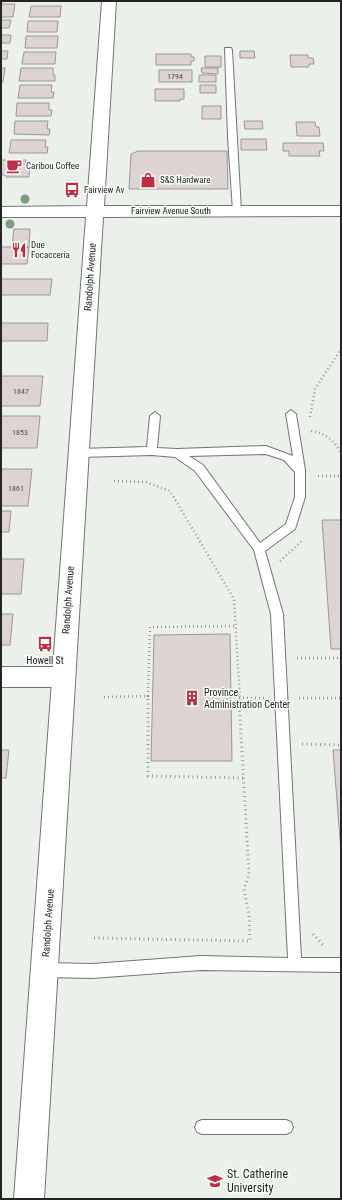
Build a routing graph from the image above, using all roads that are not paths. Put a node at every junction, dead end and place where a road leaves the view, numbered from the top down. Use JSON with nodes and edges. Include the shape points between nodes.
{"nodes":[{"id":1,"x":109,"y":1,"type":"edge"},
{"id":2,"x":228,"y":50,"type":"dead end"},
{"id":3,"x":237,"y":211,"type":"junction"},
{"id":4,"x":341,"y":211,"type":"edge"},
{"id":5,"x":1,"y":212,"type":"edge"},
{"id":6,"x":95,"y":212,"type":"junction"},
{"id":7,"x":291,"y":414,"type":"dead end"},
{"id":8,"x":155,"y":416,"type":"dead end"},
{"id":9,"x":152,"y":451,"type":"junction"},
{"id":10,"x":177,"y":452,"type":"junction"},
{"id":11,"x":78,"y":453,"type":"junction"},
{"id":12,"x":300,"y":471,"type":"junction"},
{"id":13,"x":258,"y":549,"type":"junction"},
{"id":14,"x":1,"y":677,"type":"edge"},
{"id":15,"x":63,"y":677,"type":"junction"},
{"id":16,"x":295,"y":964,"type":"junction"},
{"id":17,"x":341,"y":965,"type":"edge"},
{"id":18,"x":45,"y":970,"type":"junction"},
{"id":19,"x":202,"y":1127,"type":"dead end"},
{"id":20,"x":286,"y":1127,"type":"dead end"},
{"id":21,"x":29,"y":1199,"type":"edge"}],
"edges":[{"from":1,"to":6,"type":"main road","name":"Randolph Avenue"},
{"from":2,"to":3,"type":"lane"},
{"from":3,"to":4,"type":"main road","name":"Fairview Avenue South"},
{"from":3,"to":6,"type":"main road","name":"Fairview Avenue South"},
{"from":5,"to":6,"type":"main road","name":"Fairview Avenue South"},
{"from":6,"to":11,"type":"main road","name":"Randolph Avenue"},
{"from":7,"to":12,"type":"lane"},
{"from":8,"to":9,"type":"lane"},
{"from":9,"to":10,"type":"lane"},
{"from":9,"to":11,"type":"lane"},
{"from":10,"to":12,"type":"lane","via":[[266,450],[288,457]]},
{"from":10,"to":13,"type":"lane","via":[[199,468]]},
{"from":11,"to":15,"type":"main road","name":"Randolph Avenue"},
{"from":12,"to":13,"type":"lane","via":[[300,497],[291,526]]},
{"from":13,"to":16,"type":"lane","via":[[277,614]]},
{"from":14,"to":15,"type":"main road"},
{"from":15,"to":18,"type":"main road","name":"Randolph Avenue"},
{"from":16,"to":17,"type":"lane"},
{"from":16,"to":18,"type":"lane","via":[[201,964],[92,971]]},
{"from":18,"to":21,"type":"main road","name":"Randolph Avenue"},
{"from":19,"to":20,"type":"lane"}]}
